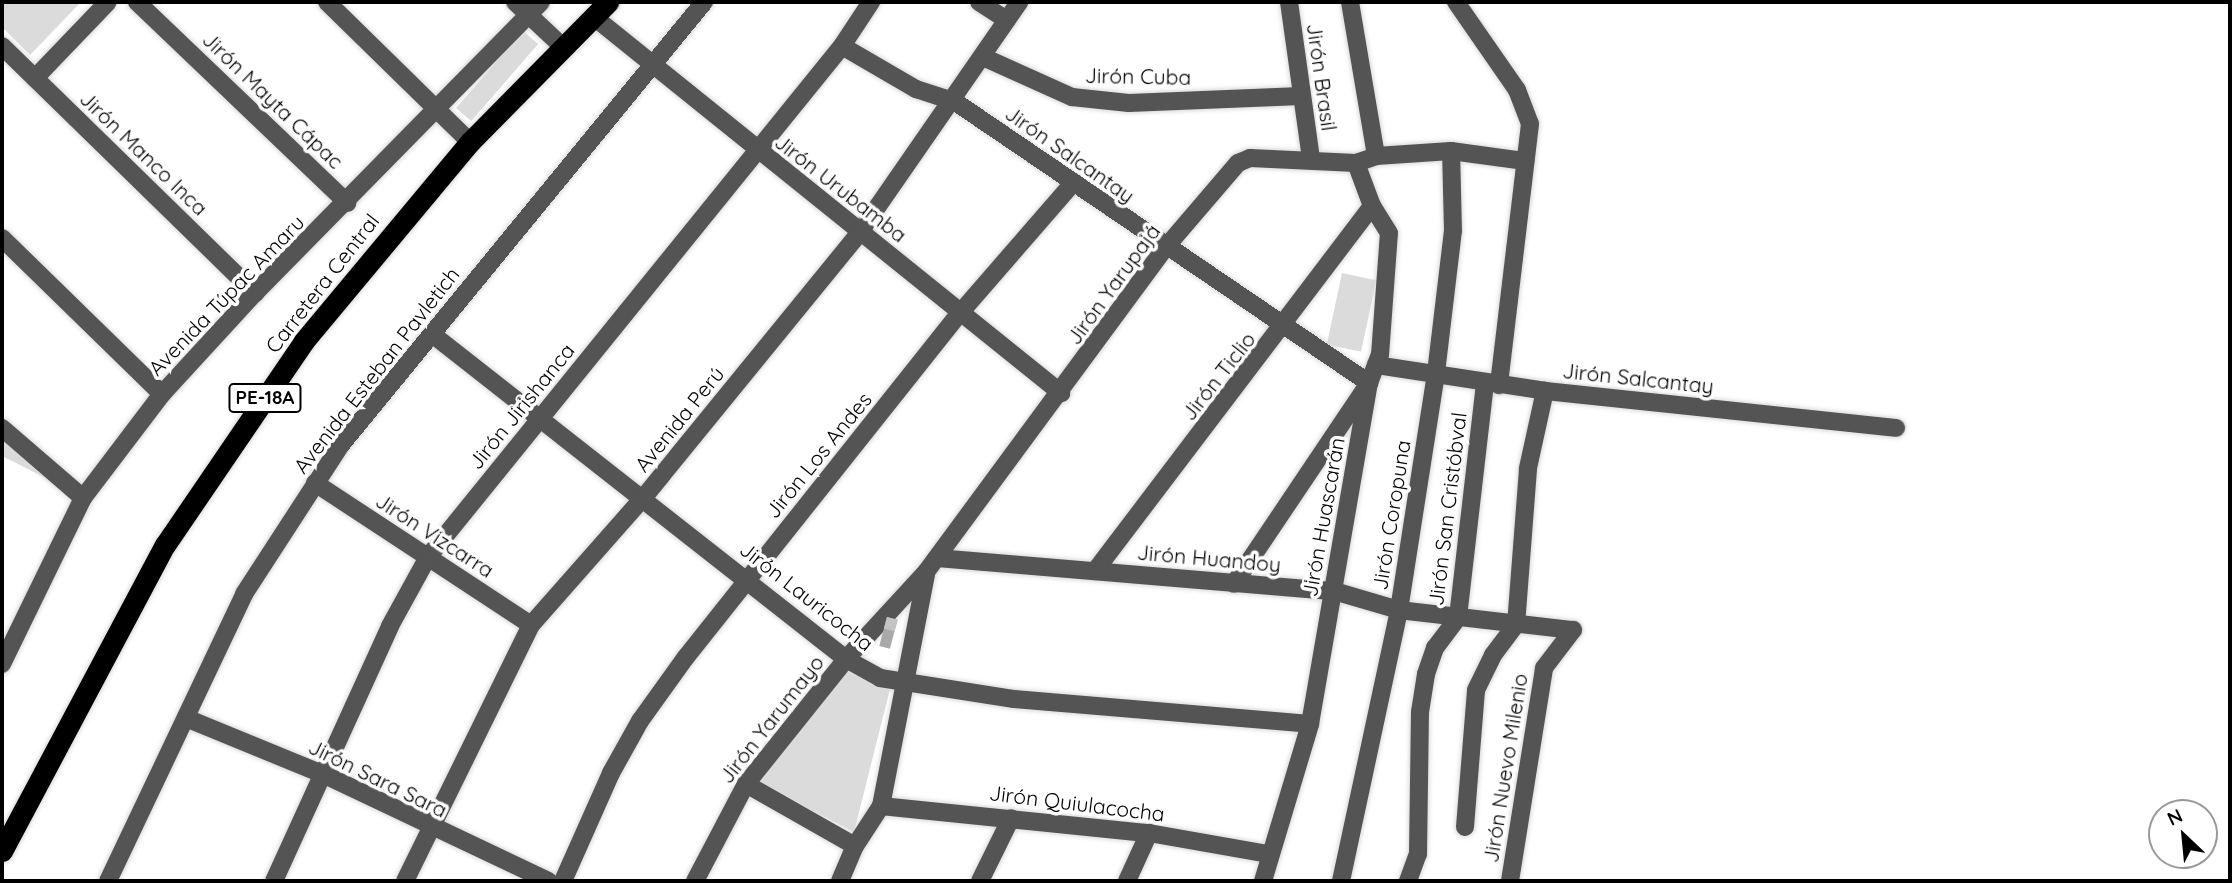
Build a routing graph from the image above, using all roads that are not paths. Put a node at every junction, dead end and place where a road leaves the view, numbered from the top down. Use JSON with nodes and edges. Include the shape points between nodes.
{"nodes":[{"id":1,"x":108,"y":2,"type":"edge"},
{"id":2,"x":137,"y":2,"type":"edge"},
{"id":3,"x":327,"y":2,"type":"edge"},
{"id":4,"x":515,"y":2,"type":"edge"},
{"id":5,"x":704,"y":2,"type":"edge"},
{"id":6,"x":871,"y":2,"type":"edge"},
{"id":7,"x":979,"y":2,"type":"edge"},
{"id":8,"x":1019,"y":2,"type":"edge"},
{"id":9,"x":1289,"y":2,"type":"edge"},
{"id":10,"x":1350,"y":2,"type":"edge"},
{"id":11,"x":1456,"y":2,"type":"edge"},
{"id":12,"x":535,"y":8,"type":"edge"},
{"id":13,"x":601,"y":9,"type":"edge"},
{"id":14,"x":1007,"y":20,"type":"junction"},
{"id":15,"x":2,"y":46,"type":"edge"},
{"id":16,"x":842,"y":46,"type":"junction"},
{"id":17,"x":564,"y":48,"type":"junction"},
{"id":18,"x":983,"y":57,"type":"junction"},
{"id":19,"x":650,"y":62,"type":"junction"},
{"id":20,"x":35,"y":78,"type":"junction"},
{"id":21,"x":1301,"y":96,"type":"junction"},
{"id":22,"x":954,"y":102,"type":"junction"},
{"id":23,"x":436,"y":108,"type":"junction"},
{"id":24,"x":470,"y":142,"type":"junction"},
{"id":25,"x":756,"y":150,"type":"junction"},
{"id":26,"x":1451,"y":151,"type":"junction"},
{"id":27,"x":1376,"y":156,"type":"junction"},
{"id":28,"x":1311,"y":158,"type":"junction"},
{"id":29,"x":1525,"y":161,"type":"junction"},
{"id":30,"x":1356,"y":163,"type":"junction"},
{"id":31,"x":1073,"y":183,"type":"junction"},
{"id":32,"x":347,"y":202,"type":"junction"},
{"id":33,"x":1372,"y":206,"type":"junction"},
{"id":34,"x":860,"y":232,"type":"junction"},
{"id":35,"x":2,"y":238,"type":"edge"},
{"id":36,"x":1166,"y":247,"type":"junction"},
{"id":37,"x":254,"y":293,"type":"junction"},
{"id":38,"x":960,"y":313,"type":"junction"},
{"id":39,"x":1284,"y":328,"type":"junction"},
{"id":40,"x":432,"y":334,"type":"junction"},
{"id":41,"x":1376,"y":365,"type":"junction"},
{"id":42,"x":1436,"y":373,"type":"junction"},
{"id":43,"x":1369,"y":383,"type":"junction"},
{"id":44,"x":1492,"y":384,"type":"junction"},
{"id":45,"x":1545,"y":391,"type":"junction"},
{"id":46,"x":1062,"y":393,"type":"junction"},
{"id":47,"x":162,"y":394,"type":"junction"},
{"id":48,"x":541,"y":418,"type":"junction"},
{"id":49,"x":2,"y":428,"type":"edge"},
{"id":50,"x":1896,"y":428,"type":"dead end"},
{"id":51,"x":315,"y":483,"type":"junction"},
{"id":52,"x":644,"y":497,"type":"junction"},
{"id":53,"x":83,"y":498,"type":"junction"},
{"id":54,"x":428,"y":557,"type":"junction"},
{"id":55,"x":932,"y":565,"type":"junction"},
{"id":56,"x":1095,"y":572,"type":"junction"},
{"id":57,"x":748,"y":579,"type":"junction"},
{"id":58,"x":1234,"y":584,"type":"junction"},
{"id":59,"x":1334,"y":591,"type":"junction"},
{"id":60,"x":1399,"y":610,"type":"junction"},
{"id":61,"x":1458,"y":617,"type":"junction"},
{"id":62,"x":531,"y":625,"type":"junction"},
{"id":63,"x":1516,"y":625,"type":"junction"},
{"id":64,"x":1573,"y":630,"type":"joint"},
{"id":65,"x":846,"y":659,"type":"junction"},
{"id":66,"x":2,"y":663,"type":"edge"},
{"id":67,"x":902,"y":684,"type":"junction"},
{"id":68,"x":186,"y":718,"type":"junction"},
{"id":69,"x":1310,"y":723,"type":"junction"},
{"id":70,"x":325,"y":775,"type":"junction"},
{"id":71,"x":746,"y":784,"type":"junction"},
{"id":72,"x":881,"y":806,"type":"junction"},
{"id":73,"x":1011,"y":817,"type":"junction"},
{"id":74,"x":1465,"y":827,"type":"dead end"},
{"id":75,"x":428,"y":828,"type":"junction"},
{"id":76,"x":1149,"y":833,"type":"junction"},
{"id":77,"x":855,"y":846,"type":"junction"},
{"id":78,"x":2,"y":851,"type":"edge"},
{"id":79,"x":1268,"y":854,"type":"junction"},
{"id":80,"x":108,"y":881,"type":"edge"},
{"id":81,"x":274,"y":881,"type":"edge"},
{"id":82,"x":405,"y":881,"type":"edge"},
{"id":83,"x":548,"y":881,"type":"edge"},
{"id":84,"x":563,"y":881,"type":"edge"},
{"id":85,"x":695,"y":881,"type":"edge"},
{"id":86,"x":840,"y":881,"type":"edge"},
{"id":87,"x":980,"y":881,"type":"edge"},
{"id":88,"x":1127,"y":881,"type":"edge"},
{"id":89,"x":1263,"y":881,"type":"edge"},
{"id":90,"x":1341,"y":881,"type":"edge"},
{"id":91,"x":1408,"y":881,"type":"edge"},
{"id":92,"x":1510,"y":881,"type":"edge"}],
"edges":[{"from":1,"to":20,"type":"street"},
{"from":2,"to":32,"type":"street","name":"Jirón Mayta Cápac"},
{"from":3,"to":23,"type":"street"},
{"from":4,"to":12,"type":"street"},
{"from":5,"to":19,"type":"street","name":"Avenida Esteban Pavletich"},
{"from":6,"to":16,"type":"street","name":"Jirón Jirishanca"},
{"from":7,"to":14,"type":"street"},
{"from":8,"to":14,"type":"street","name":"Avenida Perú"},
{"from":9,"to":21,"type":"street","name":"Jirón Brasil"},
{"from":10,"to":27,"type":"street"},
{"from":11,"to":29,"type":"street","name":"Jirón San Cristóbval","via":[[1517,90],[1530,124]]},
{"from":12,"to":17,"type":"street"},
{"from":12,"to":23,"type":"street","name":"Avenida Túpac Amaru"},
{"from":13,"to":17,"type":"highway","name":"Carretera Central","number":"PE-18A"},
{"from":13,"to":19,"type":"street","name":"Jirón Urubamba"},
{"from":14,"to":18,"type":"street","name":"Avenida Perú"},
{"from":15,"to":20,"type":"street","name":"Jirón Manco Inca"},
{"from":16,"to":22,"type":"street","name":"Jirón Salcantay","via":[[916,89]]},
{"from":16,"to":25,"type":"street","name":"Jirón Jirishanca"},
{"from":17,"to":24,"type":"highway","name":"Carretera Central","number":"PE-18A"},
{"from":18,"to":21,"type":"street","name":"Jirón Cuba","via":[[1072,97],[1129,103]]},
{"from":18,"to":22,"type":"street","name":"Avenida Perú"},
{"from":19,"to":25,"type":"street","name":"Jirón Urubamba"},
{"from":19,"to":40,"type":"street","name":"Avenida Esteban Pavletich"},
{"from":20,"to":37,"type":"street","name":"Jirón Manco Inca"},
{"from":21,"to":28,"type":"street","name":"Jirón Brasil"},
{"from":22,"to":31,"type":"street","name":"Jirón Salcantay"},
{"from":22,"to":34,"type":"street","name":"Avenida Perú"},
{"from":23,"to":24,"type":"street"},
{"from":23,"to":32,"type":"street","name":"Avenida Túpac Amaru"},
{"from":24,"to":78,"type":"highway","name":"Carretera Central","number":"PE-18A","via":[[303,341],[180,520],[112,638]]},
{"from":25,"to":34,"type":"street","name":"Jirón Urubamba"},
{"from":25,"to":48,"type":"street","name":"Jirón Jirishanca"},
{"from":26,"to":27,"type":"street","name":"Jirón Yarupajá"},
{"from":26,"to":29,"type":"street","name":"Jirón Yarupajá"},
{"from":26,"to":42,"type":"street","name":"Jirón Coropuna","via":[[1453,231]]},
{"from":27,"to":30,"type":"street","name":"Jirón Yarupajá"},
{"from":28,"to":30,"type":"street","name":"Jirón Yarupajá"},
{"from":28,"to":36,"type":"street","name":"Jirón Yarupajá","via":[[1250,158],[1238,163]]},
{"from":29,"to":44,"type":"street","name":"Jirón San Cristóbval"},
{"from":30,"to":33,"type":"street","name":"Jirón Huascarán"},
{"from":31,"to":36,"type":"street","name":"Jirón Salcantay"},
{"from":31,"to":38,"type":"street","name":"Jirón Los Andes"},
{"from":32,"to":37,"type":"street","name":"Avenida Túpac Amaru"},
{"from":33,"to":39,"type":"street","name":"Jirón Ticlio"},
{"from":33,"to":41,"type":"street","name":"Jirón Huascarán","via":[[1389,233]]},
{"from":34,"to":38,"type":"street","name":"Jirón Urubamba"},
{"from":34,"to":52,"type":"street","name":"Avenida Perú"},
{"from":35,"to":47,"type":"street"},
{"from":36,"to":39,"type":"street","name":"Jirón Salcantay"},
{"from":36,"to":46,"type":"street","name":"Jirón Yarupajá"},
{"from":37,"to":47,"type":"street","name":"Avenida Túpac Amaru"},
{"from":38,"to":46,"type":"street","name":"Jirón Urubamba"},
{"from":38,"to":57,"type":"street","name":"Jirón Los Andes"},
{"from":39,"to":43,"type":"street","name":"Jirón Salcantay"},
{"from":39,"to":56,"type":"street","name":"Jirón Ticlio"},
{"from":40,"to":48,"type":"street","name":"Jirón Lauricocha"},
{"from":40,"to":51,"type":"street","name":"Avenida Esteban Pavletich"},
{"from":41,"to":42,"type":"street","name":"Jirón Salcantay"},
{"from":41,"to":43,"type":"street","name":"Jirón Huascarán"},
{"from":42,"to":44,"type":"street","name":"Jirón Salcantay"},
{"from":42,"to":60,"type":"street","name":"Jirón Coropuna"},
{"from":43,"to":58,"type":"street"},
{"from":43,"to":59,"type":"street","name":"Jirón Huascarán"},
{"from":44,"to":45,"type":"street","name":"Jirón Salcantay"},
{"from":44,"to":61,"type":"street","name":"Jirón San Cristóbval"},
{"from":45,"to":50,"type":"street","name":"Jirón Salcantay"},
{"from":45,"to":63,"type":"street","via":[[1528,468]]},
{"from":46,"to":55,"type":"street","name":"Jirón Yarupajá"},
{"from":47,"to":53,"type":"street","name":"Avenida Túpac Amaru"},
{"from":48,"to":52,"type":"street","name":"Jirón Lauricocha"},
{"from":48,"to":54,"type":"street","name":"Jirón Jirishanca"},
{"from":49,"to":53,"type":"street"},
{"from":51,"to":54,"type":"street","name":"Jirón Vizcarra"},
{"from":51,"to":68,"type":"street","name":"Avenida Esteban Pavletich","via":[[244,594]]},
{"from":52,"to":57,"type":"street","name":"Jirón Lauricocha"},
{"from":52,"to":62,"type":"street","name":"Avenida Perú"},
{"from":53,"to":66,"type":"street","name":"Avenida Túpac Amaru"},
{"from":54,"to":62,"type":"street","name":"Jirón Vizcarra"},
{"from":54,"to":70,"type":"street","name":"Jirón Jirishanca","via":[[390,626]]},
{"from":55,"to":56,"type":"street","name":"Jirón Huandoy"},
{"from":55,"to":65,"type":"street","name":"Jirón Yarupajá"},
{"from":55,"to":67,"type":"street"},
{"from":56,"to":58,"type":"street","name":"Jirón Huandoy"},
{"from":57,"to":65,"type":"street","name":"Jirón Lauricocha"},
{"from":57,"to":84,"type":"street","name":"Jirón Los Andes","via":[[640,721],[611,773]]},
{"from":58,"to":59,"type":"street","name":"Jirón Huandoy"},
{"from":59,"to":60,"type":"street","name":"Jirón Huandoy"},
{"from":59,"to":69,"type":"street","name":"Jirón Huascarán"},
{"from":60,"to":61,"type":"street","name":"Jirón Huandoy"},
{"from":60,"to":90,"type":"street","name":"Jirón Coropuna"},
{"from":61,"to":63,"type":"street","name":"Jirón Huandoy"},
{"from":61,"to":91,"type":"street","name":"Jirón San Cristóbval","via":[[1435,648],[1426,674],[1420,712],[1418,854]]},
{"from":62,"to":75,"type":"street","name":"Avenida Perú"},
{"from":63,"to":64,"type":"street","name":"Jirón Huandoy"},
{"from":63,"to":74,"type":"street","via":[[1493,655],[1476,690]]},
{"from":64,"to":92,"type":"street","name":"Jirón Nuevo Milenio","via":[[1544,668]]},
{"from":65,"to":67,"type":"street","name":"Jirón Lauricocha"},
{"from":65,"to":71,"type":"street","name":"Jirón Yarumayo"},
{"from":67,"to":69,"type":"street","name":"Jirón Lauricocha"},
{"from":67,"to":72,"type":"street"},
{"from":68,"to":70,"type":"street","name":"Jirón Sara Sara"},
{"from":68,"to":80,"type":"street","name":"Avenida Esteban Pavletich"},
{"from":69,"to":79,"type":"street","name":"Jirón Huascarán"},
{"from":70,"to":75,"type":"street","name":"Jirón Sara Sara"},
{"from":70,"to":81,"type":"street","name":"Jirón Jirishanca"},
{"from":71,"to":77,"type":"street"},
{"from":71,"to":85,"type":"street","name":"Jirón Yarumayo"},
{"from":72,"to":73,"type":"street","name":"Jirón Quiulacocha"},
{"from":72,"to":77,"type":"street"},
{"from":73,"to":76,"type":"street","name":"Jirón Quiulacocha"},
{"from":73,"to":87,"type":"street"},
{"from":75,"to":82,"type":"street","name":"Avenida Perú"},
{"from":75,"to":83,"type":"street","name":"Jirón Sara Sara"},
{"from":76,"to":79,"type":"street","name":"Jirón Quiulacocha"},
{"from":76,"to":88,"type":"street"},
{"from":77,"to":86,"type":"street"},
{"from":79,"to":89,"type":"street","name":"Jirón Huascarán"}]}
